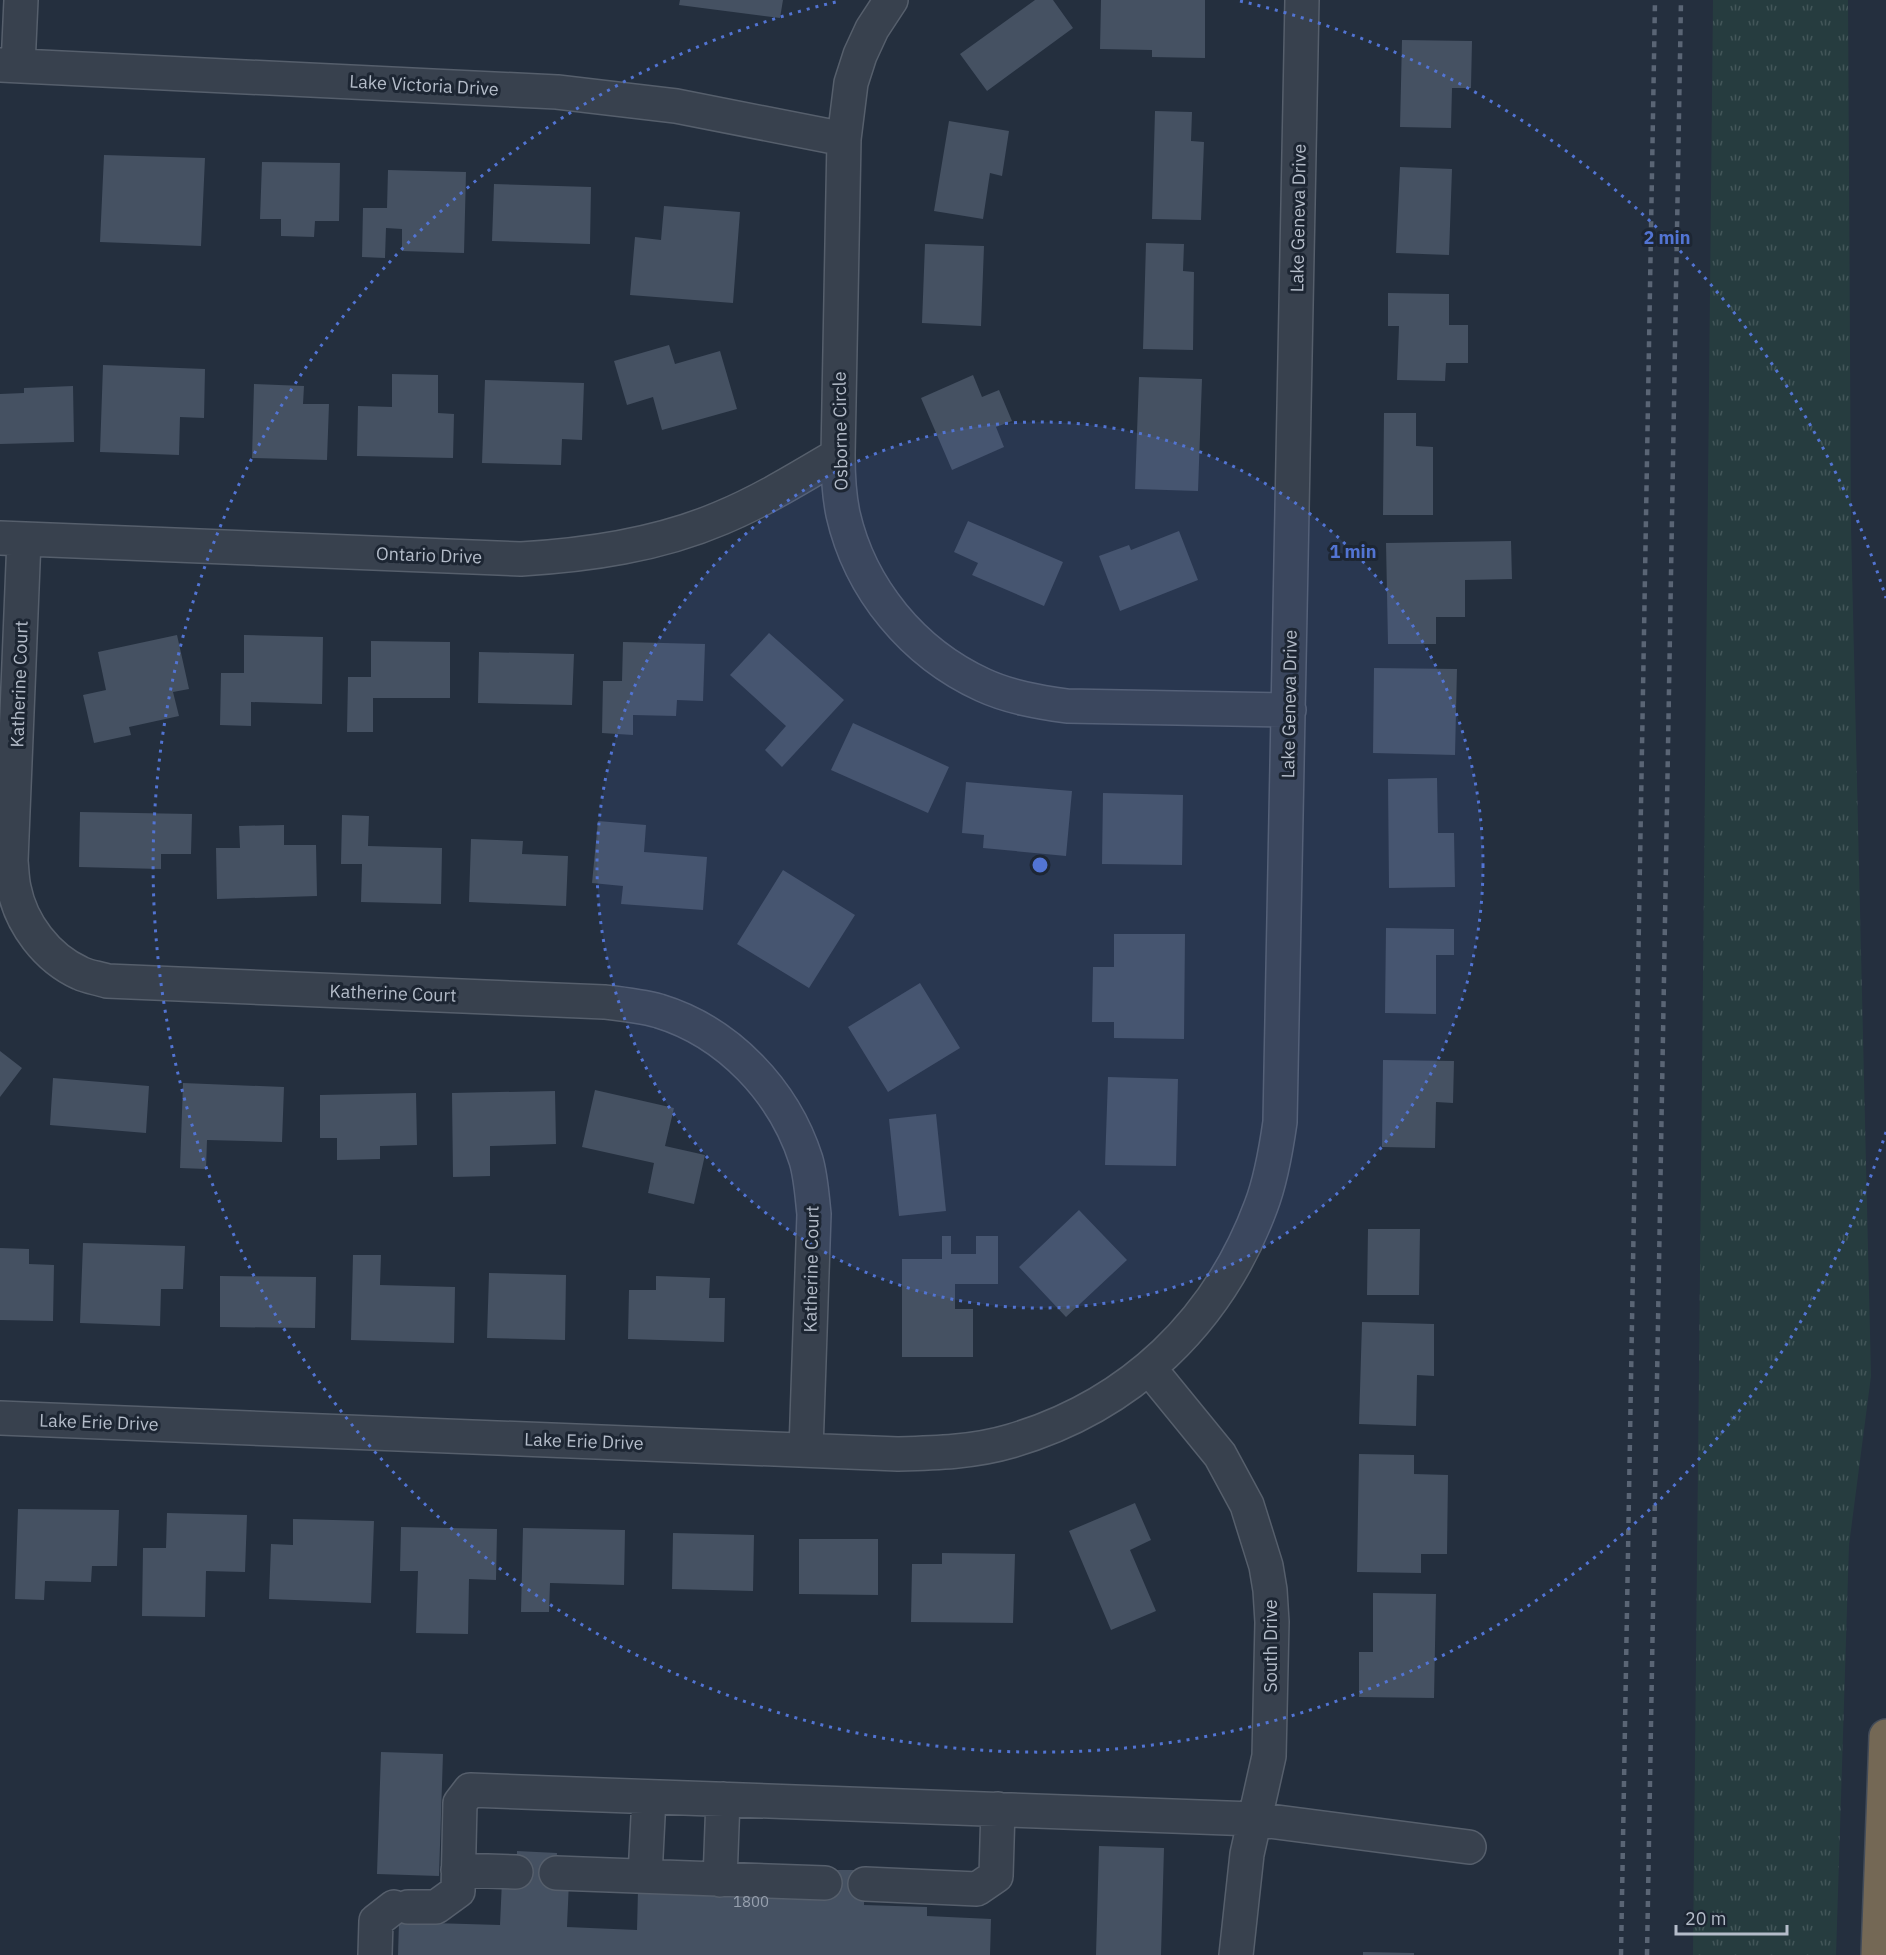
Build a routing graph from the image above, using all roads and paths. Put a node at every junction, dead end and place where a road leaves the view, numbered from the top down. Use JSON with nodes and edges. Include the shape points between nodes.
{"nodes":[{"id":1,"x":21,"y":0,"type":"edge"},
{"id":2,"x":891,"y":0,"type":"edge"},
{"id":3,"x":1302,"y":0,"type":"edge"},
{"id":4,"x":9,"y":66,"type":"edge"},
{"id":5,"x":844,"y":139,"type":"junction"},
{"id":6,"x":838,"y":455,"type":"junction"},
{"id":7,"x":12,"y":539,"type":"edge"},
{"id":8,"x":1289,"y":710,"type":"junction"},
{"id":9,"x":1149,"y":1368,"type":"junction"},
{"id":10,"x":0,"y":1418,"type":"edge"},
{"id":11,"x":806,"y":1450,"type":"junction"},
{"id":12,"x":1886,"y":1736,"type":"edge"},
{"id":13,"x":649,"y":1797,"type":"junction"},
{"id":14,"x":723,"y":1799,"type":"junction"},
{"id":15,"x":998,"y":1809,"type":"junction"},
{"id":16,"x":1254,"y":1819,"type":"junction"},
{"id":17,"x":1469,"y":1847,"type":"dead end"},
{"id":18,"x":458,"y":1870,"type":"junction"},
{"id":19,"x":516,"y":1872,"type":"dead end"},
{"id":20,"x":556,"y":1873,"type":"dead end"},
{"id":21,"x":645,"y":1876,"type":"junction"},
{"id":22,"x":720,"y":1880,"type":"junction"},
{"id":23,"x":825,"y":1883,"type":"dead end"},
{"id":24,"x":865,"y":1884,"type":"dead end"},
{"id":25,"x":375,"y":1955,"type":"edge"},
{"id":26,"x":1236,"y":1955,"type":"edge"},
{"id":27,"x":1878,"y":1955,"type":"edge"}],
"edges":[{"from":1,"to":4,"type":"street"},
{"from":2,"to":5,"type":"street","name":"Osborne Circle","via":[[860,55],[851,83]]},
{"from":3,"to":8,"type":"street","name":"Lake Geneva Drive"},
{"from":4,"to":5,"type":"street","name":"Lake Victoria Drive","via":[[557,92],[676,106]]},
{"from":5,"to":6,"type":"street","name":"Osborne Circle"},
{"from":6,"to":7,"type":"street","name":"Ontario Drive","via":[[766,498],[719,519],[647,543],[571,556],[521,559]]},
{"from":6,"to":8,"type":"street","name":"Osborne Circle","via":[[843,513],[871,584],[912,638],[958,672],[1010,695],[1067,706]]},
{"from":7,"to":11,"type":"street","name":"Katherine Court","via":[[11,861],[22,915],[37,939],[80,973],[107,981],[604,1002],[659,1012],[708,1034],[731,1050],[765,1085],[784,1110],[806,1161],[814,1214]]},
{"from":8,"to":9,"type":"street","name":"Lake Geneva Drive","via":[[1281,1093],[1276,1150],[1262,1204],[1240,1256],[1210,1304]]},
{"from":9,"to":11,"type":"street","name":"Lake Erie Drive","via":[[1113,1395],[1063,1422],[1010,1441],[955,1452]]},
{"from":9,"to":16,"type":"street","name":"South Drive","via":[[1220,1455],[1247,1505],[1266,1566],[1272,1622],[1269,1756]]},
{"from":10,"to":11,"type":"street","name":"Lake Erie Drive"},
{"from":12,"to":27,"type":"highway"},
{"from":13,"to":14,"type":"street"},
{"from":13,"to":18,"type":"street","via":[[470,1790],[460,1803]]},
{"from":13,"to":21,"type":"street"},
{"from":14,"to":15,"type":"street"},
{"from":14,"to":22,"type":"street"},
{"from":15,"to":16,"type":"street"},
{"from":15,"to":24,"type":"street","via":[[996,1876],[977,1889]]},
{"from":16,"to":17,"type":"street"},
{"from":16,"to":26,"type":"street","name":"South Drive"},
{"from":18,"to":19,"type":"street"},
{"from":18,"to":25,"type":"street","via":[[458,1891],[436,1907],[401,1906],[376,1921]]},
{"from":20,"to":21,"type":"street"},
{"from":21,"to":22,"type":"street"},
{"from":22,"to":23,"type":"street"}]}
